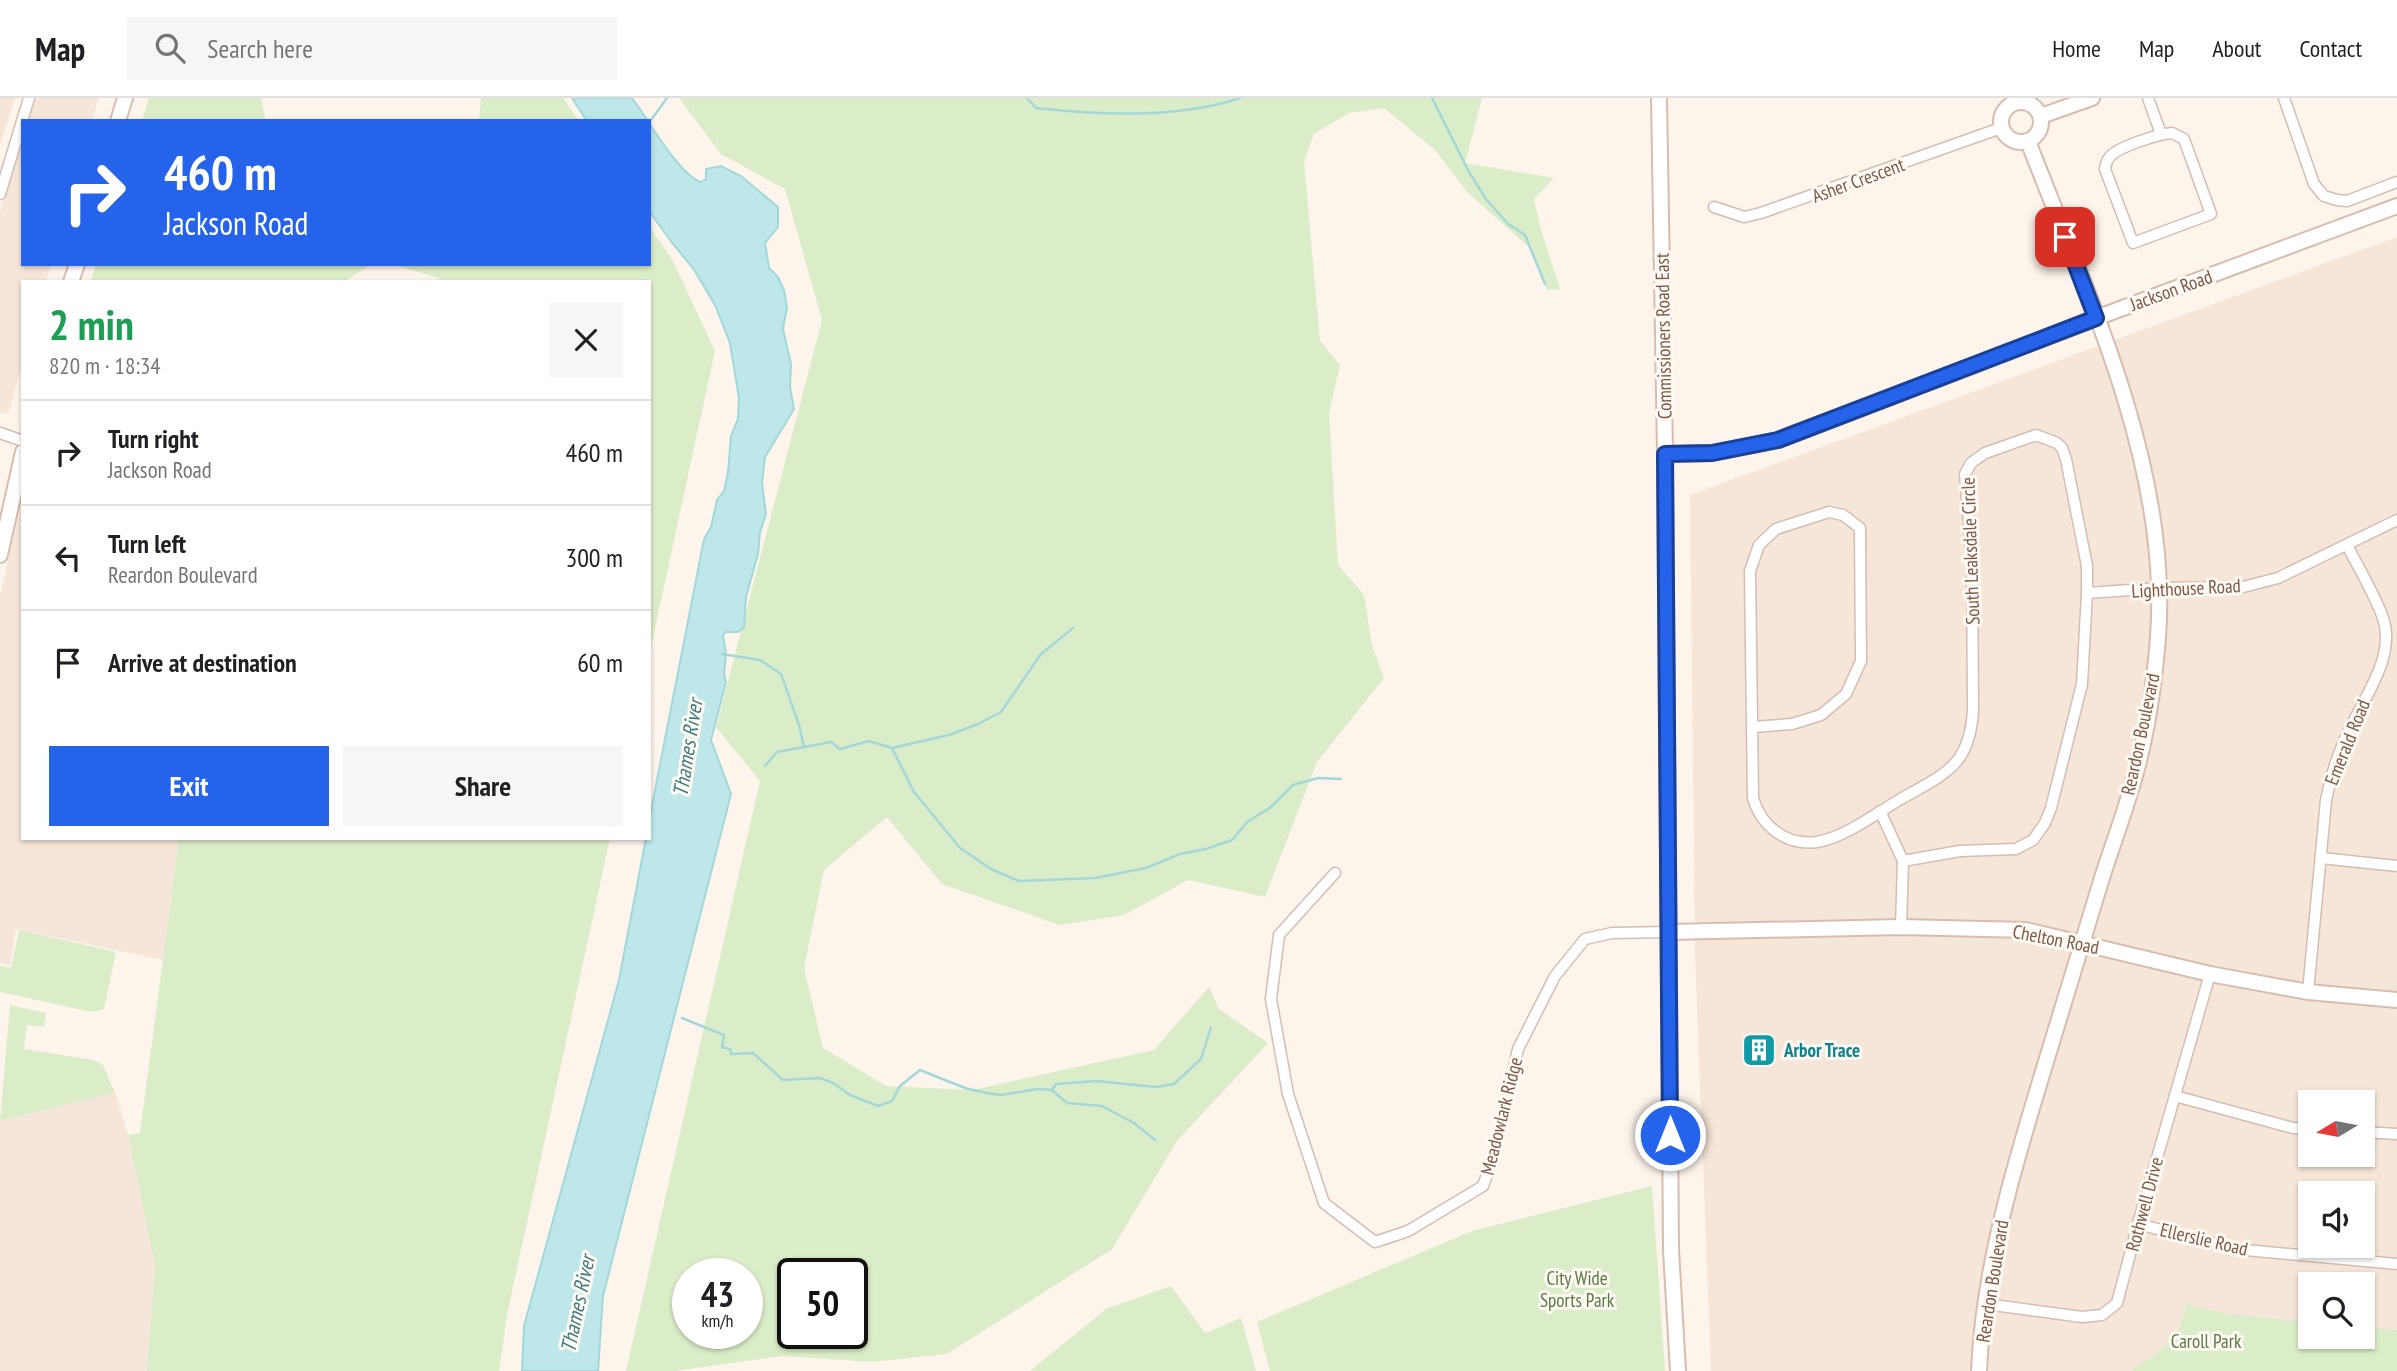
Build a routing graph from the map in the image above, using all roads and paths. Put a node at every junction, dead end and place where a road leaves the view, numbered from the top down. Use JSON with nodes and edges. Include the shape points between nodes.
{"nodes":[{"id":1,"x":29,"y":98,"type":"edge"},
{"id":2,"x":125,"y":98,"type":"edge"},
{"id":3,"x":1659,"y":98,"type":"edge"},
{"id":4,"x":2092,"y":98,"type":"edge"},
{"id":5,"x":2148,"y":98,"type":"edge"},
{"id":6,"x":2284,"y":98,"type":"edge"},
{"id":7,"x":2040,"y":116,"type":"junction"},
{"id":8,"x":23,"y":119,"type":"edge"},
{"id":9,"x":119,"y":119,"type":"edge"},
{"id":10,"x":21,"y":124,"type":"edge"},
{"id":11,"x":2001,"y":128,"type":"junction"},
{"id":12,"x":2161,"y":134,"type":"junction"},
{"id":13,"x":2028,"y":141,"type":"junction"},
{"id":14,"x":2397,"y":182,"type":"edge"},
{"id":15,"x":0,"y":194,"type":"edge"},
{"id":16,"x":2397,"y":206,"type":"edge"},
{"id":17,"x":1714,"y":207,"type":"dead end"},
{"id":18,"x":2096,"y":318,"type":"junction"},
{"id":19,"x":0,"y":433,"type":"edge"},
{"id":20,"x":21,"y":440,"type":"edge"},
{"id":21,"x":1665,"y":454,"type":"junction"},
{"id":22,"x":21,"y":461,"type":"edge"},
{"id":23,"x":2397,"y":520,"type":"edge"},
{"id":24,"x":2347,"y":545,"type":"junction"},
{"id":25,"x":0,"y":555,"type":"edge"},
{"id":26,"x":2159,"y":588,"type":"junction"},
{"id":27,"x":2087,"y":593,"type":"junction"},
{"id":28,"x":1753,"y":727,"type":"junction"},
{"id":29,"x":1880,"y":811,"type":"junction"},
{"id":30,"x":2321,"y":858,"type":"junction"},
{"id":31,"x":1903,"y":861,"type":"junction"},
{"id":32,"x":2397,"y":866,"type":"edge"},
{"id":33,"x":1335,"y":873,"type":"dead end"},
{"id":34,"x":1901,"y":928,"type":"junction"},
{"id":35,"x":1669,"y":932,"type":"junction"},
{"id":36,"x":2082,"y":942,"type":"junction"},
{"id":37,"x":2210,"y":974,"type":"junction"},
{"id":38,"x":2308,"y":992,"type":"junction"},
{"id":39,"x":2397,"y":1000,"type":"edge"},
{"id":40,"x":2175,"y":1096,"type":"junction"},
{"id":41,"x":2298,"y":1128,"type":"edge"},
{"id":42,"x":2375,"y":1133,"type":"edge"},
{"id":43,"x":2397,"y":1134,"type":"edge"},
{"id":44,"x":2138,"y":1224,"type":"junction"},
{"id":45,"x":2397,"y":1264,"type":"edge"},
{"id":46,"x":1986,"y":1304,"type":"junction"},
{"id":47,"x":1678,"y":1371,"type":"edge"},
{"id":48,"x":1979,"y":1371,"type":"edge"}],
"edges":[{"from":1,"to":8,"type":"street"},
{"from":2,"to":9,"type":"street"},
{"from":3,"to":21,"type":"street","name":"Commissioners Road East"},
{"from":4,"to":7,"type":"street"},
{"from":5,"to":12,"type":"street"},
{"from":6,"to":14,"type":"street","via":[[2314,184],[2324,196],[2347,201]]},
{"from":7,"to":11,"type":"street","via":[[2030,103],[2014,103],[2004,111]]},
{"from":7,"to":13,"type":"street","via":[[2040,128]]},
{"from":10,"to":15,"type":"street"},
{"from":11,"to":13,"type":"street","via":[[2012,140]]},
{"from":11,"to":17,"type":"street","name":"Asher Crescent","via":[[1761,214],[1744,217]]},
{"from":12,"to":12,"type":"street","via":[[2183,139],[2211,214],[2133,243],[2105,169],[2107,159]]},
{"from":13,"to":18,"type":"street","name":"Reardon Boulevard"},
{"from":16,"to":18,"type":"street","name":"Jackson Road"},
{"from":18,"to":21,"type":"street","name":"Jackson Road","via":[[1778,440],[1712,453]]},
{"from":18,"to":26,"type":"street","name":"Reardon Boulevard","via":[[2126,397],[2143,468]]},
{"from":19,"to":20,"type":"street"},
{"from":21,"to":35,"type":"street","name":"Commissioners Road East"},
{"from":22,"to":25,"type":"street"},
{"from":23,"to":24,"type":"street","name":"Lighthouse Road"},
{"from":24,"to":26,"type":"street","name":"Lighthouse Road","via":[[2278,578],[2243,587]]},
{"from":24,"to":30,"type":"street","name":"Emerald Road","via":[[2384,619],[2386,646],[2331,775]]},
{"from":26,"to":27,"type":"street","name":"Lighthouse Road"},
{"from":26,"to":36,"type":"street","name":"Reardon Boulevard","via":[[2155,669],[2138,765]]},
{"from":27,"to":29,"type":"street","name":"South Leaksdale Circle","via":[[2087,566],[2062,449],[2051,439],[2036,435],[1985,453],[1971,463],[1965,489],[1972,561],[1972,726],[1959,759],[1942,775]]},
{"from":27,"to":31,"type":"street","name":"South Leaksdale Circle","via":[[2082,684],[2051,808],[2039,832],[2016,849],[1960,851]]},
{"from":28,"to":28,"type":"street","via":[[1750,571],[1759,545],[1776,529],[1829,512],[1843,514],[1860,528],[1861,661],[1846,694],[1821,715],[1792,724]]},
{"from":28,"to":29,"type":"street","via":[[1752,798],[1757,813],[1776,833],[1817,842]]},
{"from":29,"to":31,"type":"street"},
{"from":30,"to":32,"type":"street"},
{"from":30,"to":38,"type":"street","name":"Emerald Road"},
{"from":31,"to":34,"type":"street"},
{"from":33,"to":35,"type":"street","name":"Meadowlark Ridge","via":[[1279,936],[1271,999],[1289,1094],[1324,1203],[1375,1242],[1408,1231],[1483,1186],[1518,1049],[1555,976],[1585,939],[1612,933]]},
{"from":34,"to":35,"type":"street","name":"Chelton Road"},
{"from":34,"to":36,"type":"street","name":"Chelton Road","via":[[2026,930]]},
{"from":35,"to":47,"type":"street","name":"Commissioners Road East","via":[[1671,1250]]},
{"from":36,"to":37,"type":"street","name":"Chelton Road"},
{"from":36,"to":46,"type":"street","name":"Reardon Boulevard","via":[[2006,1196]]},
{"from":37,"to":38,"type":"street","name":"Chelton Road"},
{"from":37,"to":40,"type":"street","name":"Rothwell Drive"},
{"from":38,"to":39,"type":"street","name":"Chelton Road"},
{"from":40,"to":41,"type":"street"},
{"from":40,"to":44,"type":"street","name":"Rothwell Drive"},
{"from":42,"to":43,"type":"street"},
{"from":44,"to":45,"type":"street","name":"Ellerslie Road","via":[[2235,1249]]},
{"from":44,"to":46,"type":"street","name":"Rothwell Drive","via":[[2117,1303],[2102,1315],[2082,1317]]},
{"from":46,"to":48,"type":"street","name":"Reardon Boulevard"}]}
